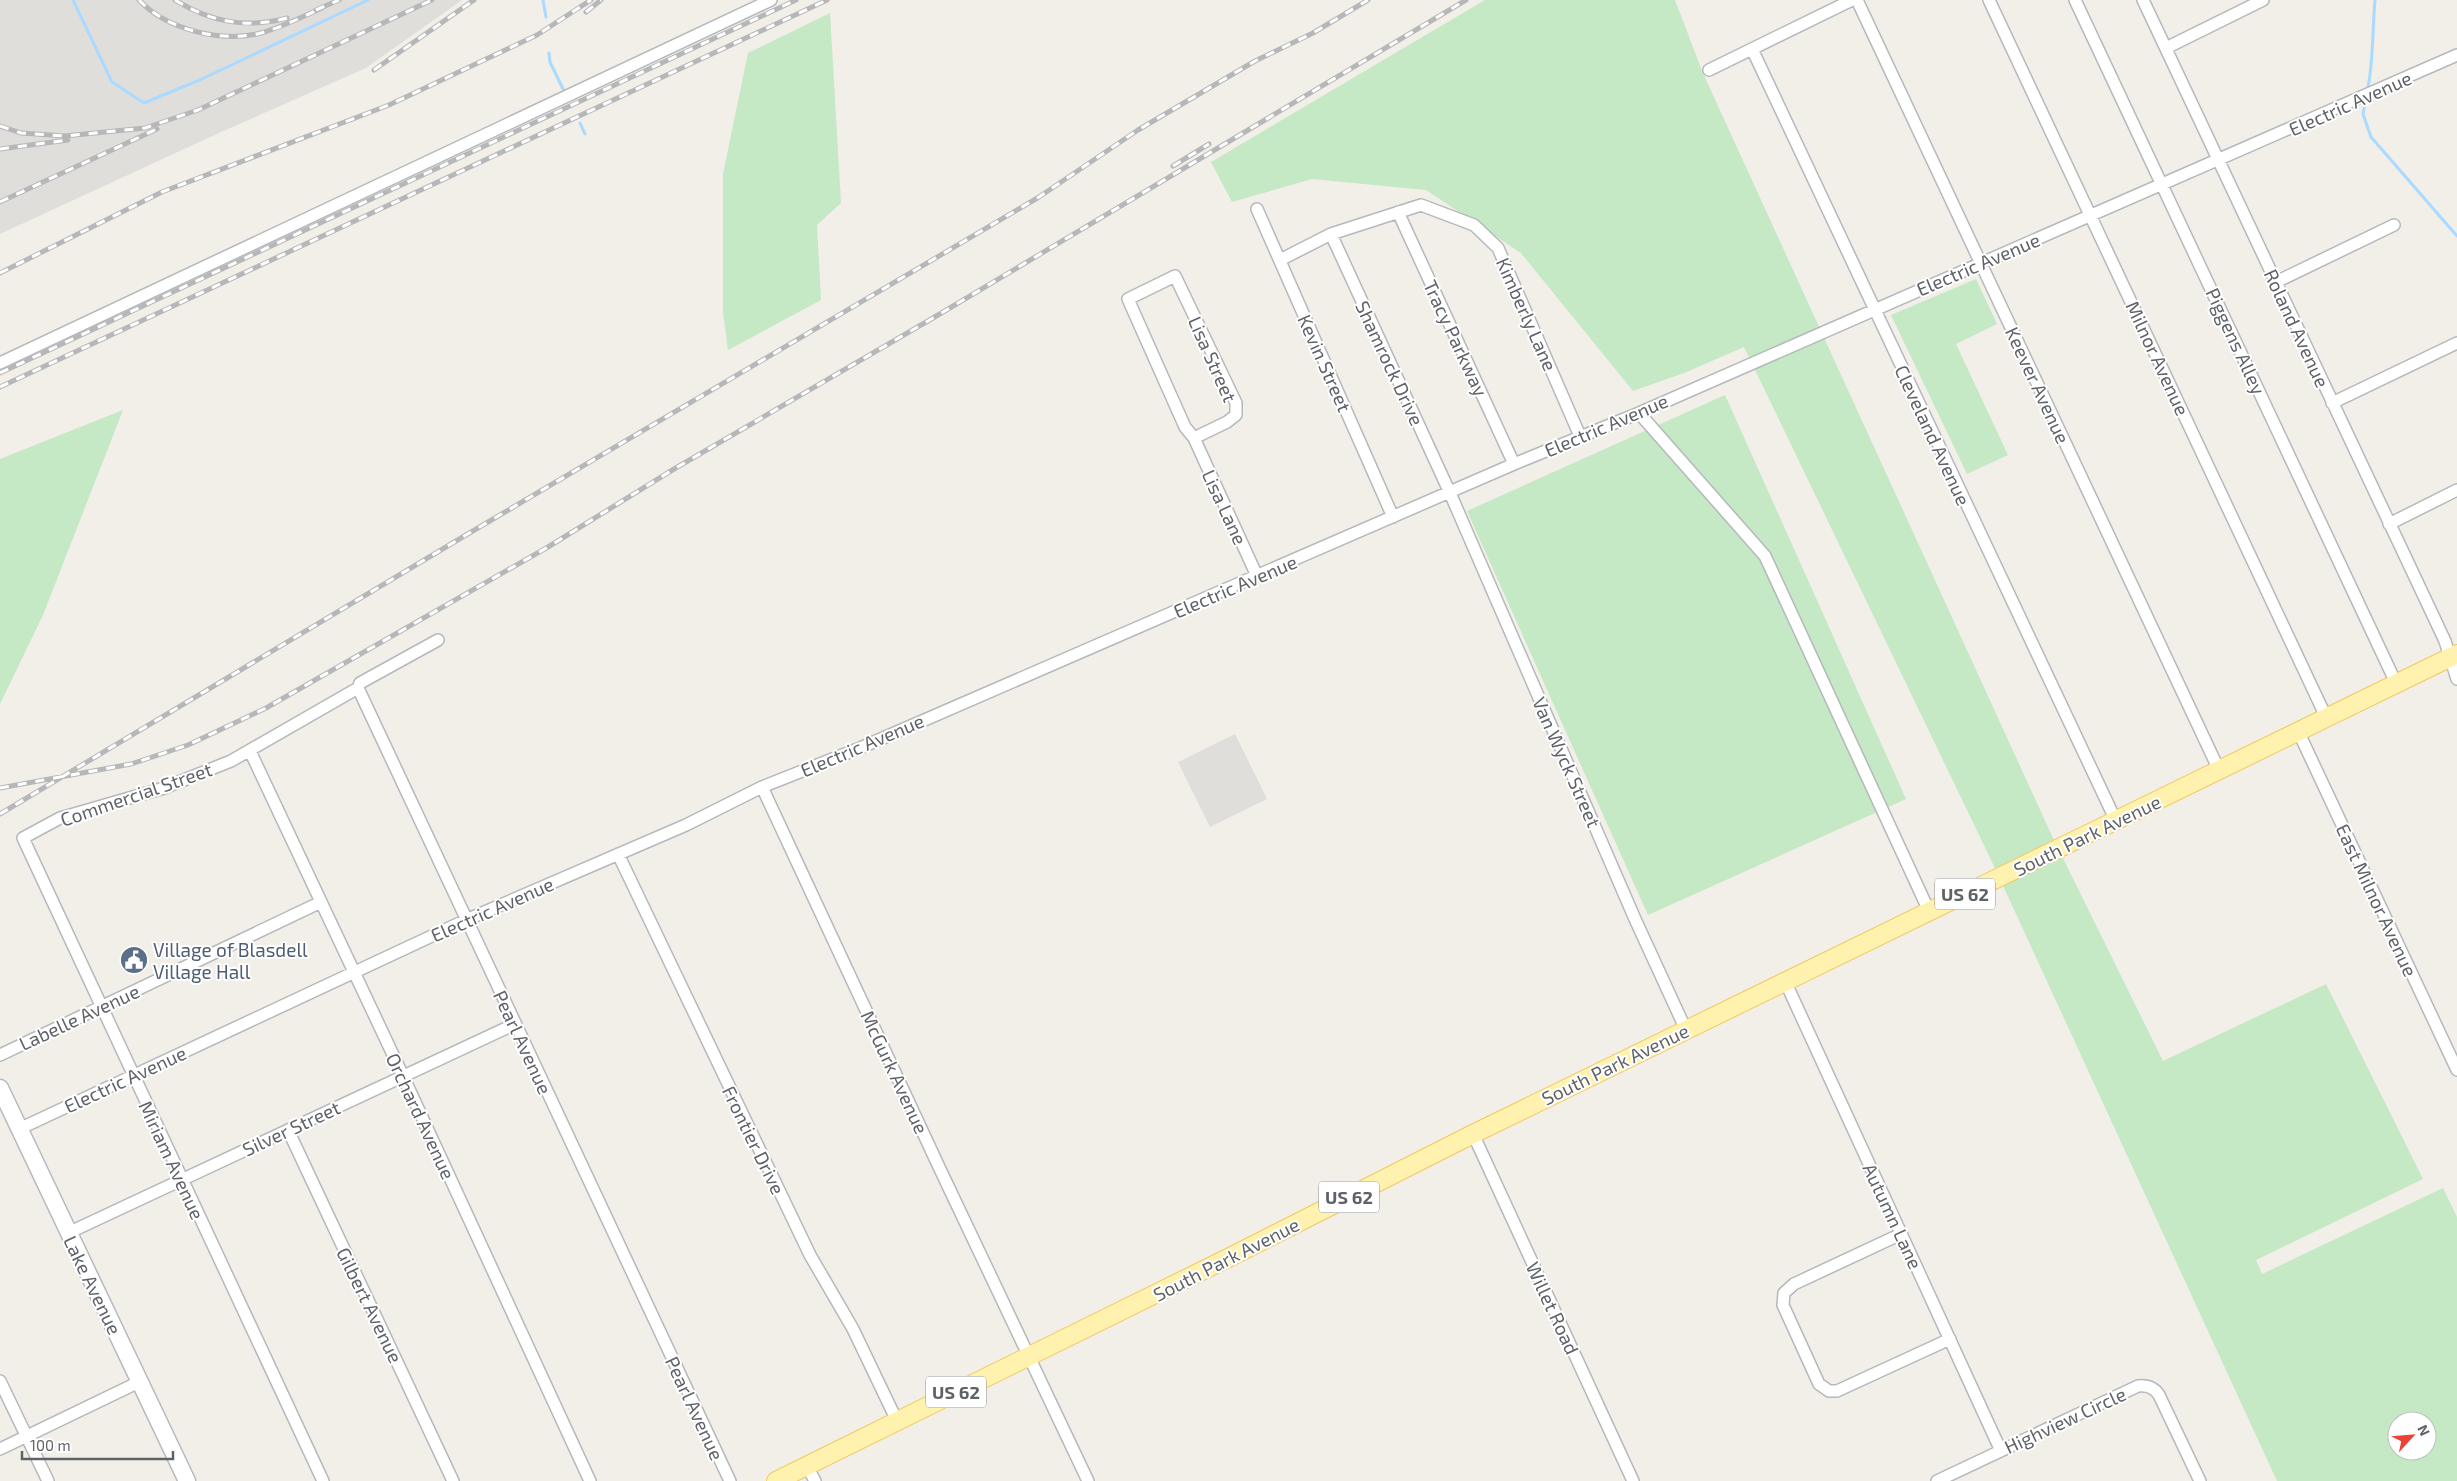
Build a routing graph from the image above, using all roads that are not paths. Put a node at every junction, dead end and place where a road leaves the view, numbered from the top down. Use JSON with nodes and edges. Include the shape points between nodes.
{"nodes":[{"id":1,"x":771,"y":0,"type":"edge"},
{"id":2,"x":1852,"y":0,"type":"edge"},
{"id":3,"x":1857,"y":0,"type":"edge"},
{"id":4,"x":1989,"y":0,"type":"edge"},
{"id":5,"x":2075,"y":0,"type":"edge"},
{"id":6,"x":2143,"y":0,"type":"edge"},
{"id":7,"x":2263,"y":0,"type":"edge"},
{"id":8,"x":2166,"y":48,"type":"junction"},
{"id":9,"x":1752,"y":49,"type":"junction"},
{"id":10,"x":2457,"y":55,"type":"edge"},
{"id":11,"x":1709,"y":70,"type":"dead end"},
{"id":12,"x":2218,"y":160,"type":"junction"},
{"id":13,"x":2162,"y":185,"type":"junction"},
{"id":14,"x":1257,"y":209,"type":"dead end"},
{"id":15,"x":1398,"y":212,"type":"junction"},
{"id":16,"x":2091,"y":215,"type":"junction"},
{"id":17,"x":2394,"y":225,"type":"dead end"},
{"id":18,"x":1331,"y":234,"type":"junction"},
{"id":19,"x":1280,"y":260,"type":"junction"},
{"id":20,"x":1981,"y":263,"type":"junction"},
{"id":21,"x":2276,"y":282,"type":"junction"},
{"id":22,"x":1874,"y":309,"type":"junction"},
{"id":23,"x":2457,"y":343,"type":"edge"},
{"id":24,"x":0,"y":363,"type":"edge"},
{"id":25,"x":2332,"y":403,"type":"junction"},
{"id":26,"x":1639,"y":412,"type":"junction"},
{"id":27,"x":1580,"y":436,"type":"junction"},
{"id":28,"x":1194,"y":438,"type":"junction"},
{"id":29,"x":1514,"y":464,"type":"junction"},
{"id":30,"x":2457,"y":490,"type":"edge"},
{"id":31,"x":1450,"y":493,"type":"junction"},
{"id":32,"x":1393,"y":517,"type":"junction"},
{"id":33,"x":2389,"y":524,"type":"junction"},
{"id":34,"x":1257,"y":576,"type":"junction"},
{"id":35,"x":438,"y":640,"type":"dead end"},
{"id":36,"x":2453,"y":656,"type":"edge"},
{"id":37,"x":2457,"y":678,"type":"edge"},
{"id":38,"x":2396,"y":683,"type":"junction"},
{"id":39,"x":358,"y":688,"type":"junction"},
{"id":40,"x":2326,"y":717,"type":"junction"},
{"id":41,"x":2298,"y":731,"type":"junction"},
{"id":42,"x":250,"y":751,"type":"junction"},
{"id":43,"x":2219,"y":770,"type":"junction"},
{"id":44,"x":762,"y":787,"type":"junction"},
{"id":45,"x":2116,"y":821,"type":"junction"},
{"id":46,"x":23,"y":838,"type":"joint"},
{"id":47,"x":618,"y":854,"type":"junction"},
{"id":48,"x":321,"y":902,"type":"junction"},
{"id":49,"x":1929,"y":911,"type":"junction"},
{"id":50,"x":466,"y":920,"type":"junction"},
{"id":51,"x":354,"y":972,"type":"junction"},
{"id":52,"x":1786,"y":981,"type":"junction"},
{"id":53,"x":101,"y":1007,"type":"junction"},
{"id":54,"x":515,"y":1024,"type":"junction"},
{"id":55,"x":1686,"y":1030,"type":"junction"},
{"id":56,"x":0,"y":1055,"type":"edge"},
{"id":57,"x":2457,"y":1070,"type":"edge"},
{"id":58,"x":133,"y":1075,"type":"junction"},
{"id":59,"x":403,"y":1076,"type":"junction"},
{"id":60,"x":0,"y":1088,"type":"edge"},
{"id":61,"x":18,"y":1130,"type":"junction"},
{"id":62,"x":288,"y":1130,"type":"junction"},
{"id":63,"x":1473,"y":1134,"type":"junction"},
{"id":64,"x":181,"y":1180,"type":"junction"},
{"id":65,"x":68,"y":1232,"type":"junction"},
{"id":66,"x":1901,"y":1234,"type":"junction"},
{"id":67,"x":1950,"y":1340,"type":"junction"},
{"id":68,"x":1029,"y":1357,"type":"junction"},
{"id":69,"x":0,"y":1381,"type":"edge"},
{"id":70,"x":139,"y":1382,"type":"junction"},
{"id":71,"x":897,"y":1422,"type":"junction"},
{"id":72,"x":27,"y":1436,"type":"junction"},
{"id":73,"x":0,"y":1449,"type":"edge"},
{"id":74,"x":2001,"y":1450,"type":"junction"},
{"id":75,"x":811,"y":1473,"type":"edge"},
{"id":76,"x":48,"y":1481,"type":"edge"},
{"id":77,"x":187,"y":1481,"type":"edge"},
{"id":78,"x":322,"y":1481,"type":"edge"},
{"id":79,"x":453,"y":1481,"type":"edge"},
{"id":80,"x":590,"y":1481,"type":"edge"},
{"id":81,"x":730,"y":1481,"type":"edge"},
{"id":82,"x":776,"y":1481,"type":"edge"},
{"id":83,"x":1088,"y":1481,"type":"edge"},
{"id":84,"x":1633,"y":1481,"type":"edge"},
{"id":85,"x":1938,"y":1481,"type":"edge"},
{"id":86,"x":2200,"y":1481,"type":"edge"}],
"edges":[{"from":1,"to":24,"type":"street"},
{"from":2,"to":9,"type":"street"},
{"from":3,"to":20,"type":"street","name":"Keever Avenue"},
{"from":4,"to":16,"type":"street","name":"Milnor Avenue"},
{"from":5,"to":13,"type":"street","name":"Piggens Alley"},
{"from":6,"to":8,"type":"street","name":"Roland Avenue"},
{"from":7,"to":8,"type":"street"},
{"from":8,"to":12,"type":"street","name":"Roland Avenue"},
{"from":9,"to":11,"type":"street"},
{"from":9,"to":22,"type":"street","name":"Cleveland Avenue"},
{"from":10,"to":12,"type":"street","name":"Electric Avenue"},
{"from":12,"to":13,"type":"street","name":"Electric Avenue"},
{"from":12,"to":21,"type":"street","name":"Roland Avenue"},
{"from":13,"to":16,"type":"street","name":"Electric Avenue"},
{"from":13,"to":38,"type":"street","name":"Piggens Alley"},
{"from":14,"to":19,"type":"street","name":"Kevin Street"},
{"from":15,"to":18,"type":"street","name":"Kimberly Lane"},
{"from":15,"to":27,"type":"street","name":"Kimberly Lane","via":[[1421,205],[1474,225],[1498,248]]},
{"from":15,"to":29,"type":"street","name":"Tracy Parkway"},
{"from":16,"to":20,"type":"street","name":"Electric Avenue"},
{"from":16,"to":40,"type":"street","name":"Milnor Avenue"},
{"from":17,"to":21,"type":"street"},
{"from":18,"to":19,"type":"street","name":"Kimberly Lane"},
{"from":18,"to":31,"type":"street","name":"Shamrock Drive"},
{"from":19,"to":32,"type":"street","name":"Kevin Street"},
{"from":20,"to":22,"type":"street","name":"Electric Avenue"},
{"from":20,"to":43,"type":"street","name":"Keever Avenue"},
{"from":21,"to":25,"type":"street","name":"Roland Avenue"},
{"from":22,"to":26,"type":"street","name":"Electric Avenue"},
{"from":22,"to":45,"type":"street","name":"Cleveland Avenue"},
{"from":23,"to":25,"type":"street"},
{"from":25,"to":33,"type":"street","name":"Roland Avenue"},
{"from":26,"to":27,"type":"street","name":"Electric Avenue"},
{"from":26,"to":49,"type":"street","via":[[1765,556]]},
{"from":27,"to":29,"type":"street","name":"Electric Avenue"},
{"from":28,"to":28,"type":"street","name":"Lisa Street","via":[[1236,415],[1236,403],[1174,276],[1128,299],[1185,427]]},
{"from":28,"to":34,"type":"street","name":"Lisa Lane"},
{"from":29,"to":31,"type":"street","name":"Electric Avenue"},
{"from":30,"to":33,"type":"street"},
{"from":31,"to":32,"type":"street","name":"Electric Avenue"},
{"from":31,"to":55,"type":"street","name":"Van Wyck Street"},
{"from":32,"to":34,"type":"street","name":"Electric Avenue"},
{"from":33,"to":36,"type":"street","name":"Roland Avenue"},
{"from":34,"to":44,"type":"street","name":"Electric Avenue","via":[[860,748]]},
{"from":35,"to":39,"type":"street","via":[[360,683]]},
{"from":36,"to":37,"type":"street","name":"Roland Avenue"},
{"from":36,"to":38,"type":"main road","name":"South Park Avenue","number":"US 62"},
{"from":38,"to":40,"type":"main road","name":"South Park Avenue","number":"US 62"},
{"from":39,"to":42,"type":"street","name":"Commercial Street"},
{"from":39,"to":50,"type":"street","name":"Pearl Avenue"},
{"from":40,"to":41,"type":"main road","name":"South Park Avenue","number":"US 62"},
{"from":41,"to":43,"type":"main road","name":"South Park Avenue","number":"US 62"},
{"from":41,"to":57,"type":"street","name":"East Milnor Avenue"},
{"from":42,"to":46,"type":"street","name":"Commercial Street","via":[[193,778],[60,818]]},
{"from":42,"to":48,"type":"street","name":"Orchard Avenue"},
{"from":43,"to":45,"type":"main road","name":"South Park Avenue","number":"US 62"},
{"from":44,"to":47,"type":"street","name":"Electric Avenue"},
{"from":44,"to":68,"type":"street","name":"McGurk Avenue"},
{"from":45,"to":49,"type":"main road","name":"South Park Avenue","number":"US 62"},
{"from":46,"to":53,"type":"street","name":"Miriam Avenue"},
{"from":47,"to":50,"type":"street","name":"Electric Avenue"},
{"from":47,"to":71,"type":"street","name":"Frontier Drive","via":[[810,1255],[853,1329]]},
{"from":48,"to":51,"type":"street","name":"Orchard Avenue"},
{"from":48,"to":53,"type":"street","name":"Labelle Avenue"},
{"from":49,"to":52,"type":"main road","name":"South Park Avenue","number":"US 62"},
{"from":50,"to":51,"type":"street","name":"Electric Avenue"},
{"from":50,"to":54,"type":"street","name":"Pearl Avenue"},
{"from":51,"to":58,"type":"street","name":"Electric Avenue"},
{"from":51,"to":59,"type":"street","name":"Orchard Avenue"},
{"from":52,"to":55,"type":"main road","name":"South Park Avenue","number":"US 62"},
{"from":52,"to":66,"type":"street","name":"Autumn Lane"},
{"from":53,"to":56,"type":"street","name":"Labelle Avenue"},
{"from":53,"to":58,"type":"street","name":"Miriam Avenue"},
{"from":54,"to":59,"type":"street","name":"Silver Street"},
{"from":54,"to":81,"type":"street","name":"Pearl Avenue"},
{"from":55,"to":63,"type":"main road","name":"South Park Avenue","number":"US 62"},
{"from":58,"to":61,"type":"street","name":"Electric Avenue"},
{"from":58,"to":64,"type":"street","name":"Miriam Avenue"},
{"from":59,"to":62,"type":"street","name":"Silver Street"},
{"from":59,"to":80,"type":"street","name":"Orchard Avenue"},
{"from":60,"to":61,"type":"street","name":"Lake Avenue"},
{"from":61,"to":65,"type":"street","name":"Lake Avenue"},
{"from":62,"to":64,"type":"street","name":"Silver Street"},
{"from":62,"to":79,"type":"street","name":"Gilbert Avenue"},
{"from":63,"to":68,"type":"main road","name":"South Park Avenue","number":"US 62"},
{"from":63,"to":84,"type":"street","name":"Willet Road"},
{"from":64,"to":65,"type":"street","name":"Silver Street"},
{"from":64,"to":78,"type":"street","name":"Miriam Avenue"},
{"from":65,"to":70,"type":"street","name":"Lake Avenue"},
{"from":66,"to":67,"type":"street","name":"Autumn Lane"},
{"from":66,"to":67,"type":"street","via":[[1794,1284],[1784,1293],[1784,1304],[1819,1384],[1829,1391],[1837,1391]]},
{"from":67,"to":74,"type":"street","name":"Autumn Lane"},
{"from":68,"to":71,"type":"main road","name":"South Park Avenue","number":"US 62"},
{"from":68,"to":83,"type":"street","name":"McGurk Avenue"},
{"from":69,"to":72,"type":"street"},
{"from":70,"to":72,"type":"street"},
{"from":70,"to":77,"type":"street","name":"Lake Avenue"},
{"from":71,"to":75,"type":"main road","name":"South Park Avenue","number":"US 62"},
{"from":72,"to":73,"type":"street"},
{"from":72,"to":76,"type":"street"},
{"from":74,"to":85,"type":"street","name":"Highview Circle"},
{"from":74,"to":86,"type":"street","name":"Highview Circle","via":[[2145,1385],[2160,1395]]},
{"from":75,"to":82,"type":"main road","name":"South Park Avenue","number":"US 62"}]}
